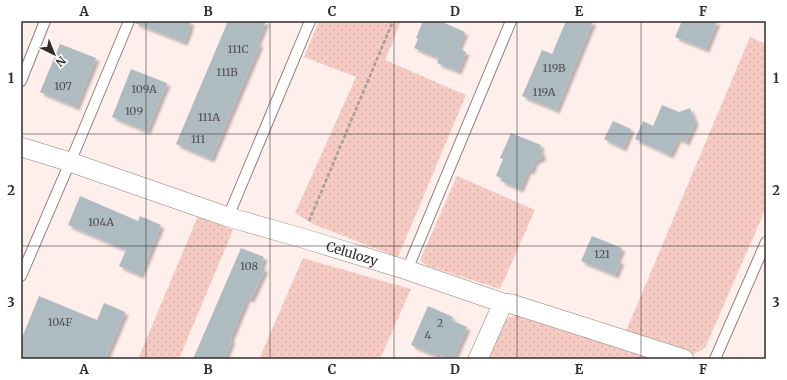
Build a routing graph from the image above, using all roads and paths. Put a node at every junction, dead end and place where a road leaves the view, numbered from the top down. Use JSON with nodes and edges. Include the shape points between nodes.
{"nodes":[{"id":1,"x":45,"y":21,"type":"edge"},
{"id":2,"x":129,"y":21,"type":"edge"},
{"id":3,"x":310,"y":21,"type":"edge"},
{"id":4,"x":393,"y":21,"type":"edge"},
{"id":5,"x":511,"y":21,"type":"edge"},
{"id":6,"x":21,"y":80,"type":"edge"},
{"id":7,"x":21,"y":147,"type":"edge"},
{"id":8,"x":70,"y":162,"type":"junction"},
{"id":9,"x":228,"y":217,"type":"junction"},
{"id":10,"x":302,"y":238,"type":"junction"},
{"id":11,"x":766,"y":242,"type":"edge"},
{"id":12,"x":407,"y":270,"type":"junction"},
{"id":13,"x":21,"y":276,"type":"edge"},
{"id":14,"x":504,"y":303,"type":"junction"},
{"id":15,"x":478,"y":359,"type":"edge"},
{"id":16,"x":684,"y":359,"type":"edge"},
{"id":17,"x":715,"y":359,"type":"edge"}],
"edges":[{"from":1,"to":6,"type":"lane"},
{"from":2,"to":8,"type":"lane"},
{"from":3,"to":9,"type":"lane"},
{"from":4,"to":10,"type":"path"},
{"from":5,"to":12,"type":"lane"},
{"from":7,"to":8,"type":"street","name":"Celulozy"},
{"from":8,"to":9,"type":"street","name":"Celulozy"},
{"from":8,"to":13,"type":"lane"},
{"from":9,"to":10,"type":"street","name":"Celulozy"},
{"from":10,"to":12,"type":"street","name":"Celulozy"},
{"from":11,"to":17,"type":"lane"},
{"from":12,"to":14,"type":"street","name":"Celulozy"},
{"from":14,"to":15,"type":"street"},
{"from":14,"to":16,"type":"street","name":"Celulozy"}]}
